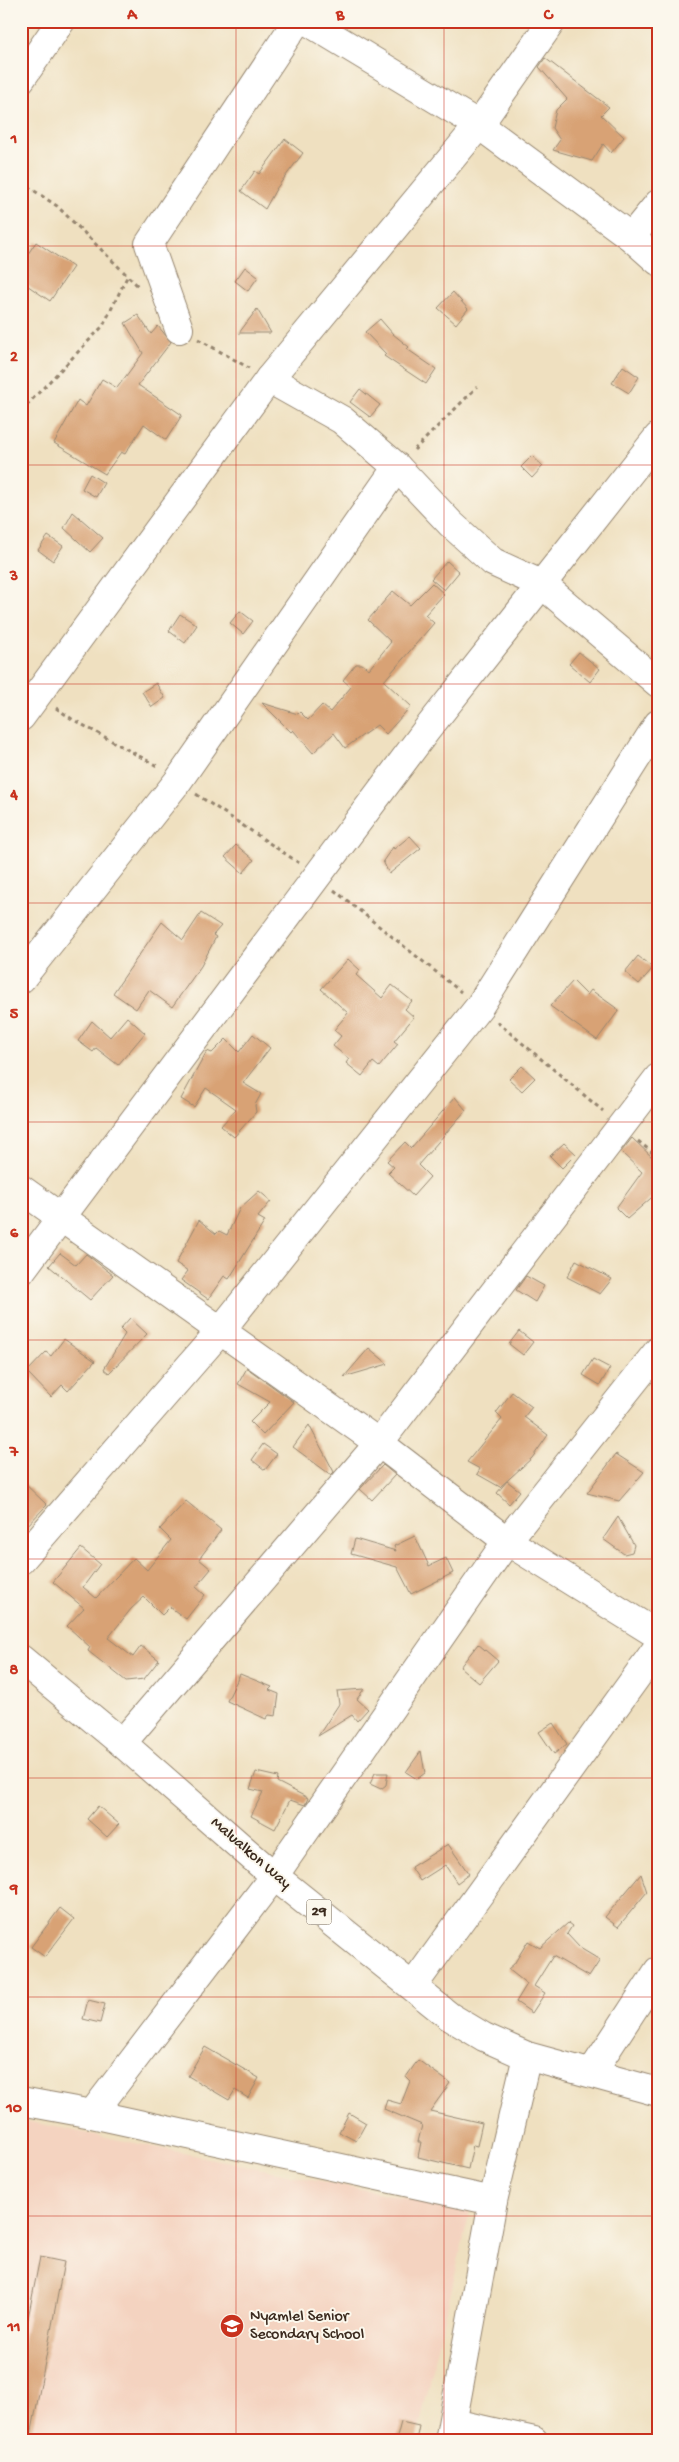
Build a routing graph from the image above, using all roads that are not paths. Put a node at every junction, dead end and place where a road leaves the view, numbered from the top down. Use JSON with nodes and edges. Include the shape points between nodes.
{"nodes":[{"id":1,"x":62,"y":21,"type":"edge"},
{"id":2,"x":297,"y":21,"type":"edge"},
{"id":3,"x":307,"y":21,"type":"edge"},
{"id":4,"x":552,"y":21,"type":"edge"},
{"id":5,"x":21,"y":80,"type":"edge"},
{"id":6,"x":479,"y":125,"type":"junction"},
{"id":7,"x":658,"y":204,"type":"edge"},
{"id":8,"x":631,"y":237,"type":"junction"},
{"id":9,"x":658,"y":261,"type":"edge"},
{"id":10,"x":179,"y":329,"type":"dead end"},
{"id":11,"x":269,"y":379,"type":"junction"},
{"id":12,"x":658,"y":437,"type":"edge"},
{"id":13,"x":397,"y":467,"type":"junction"},
{"id":14,"x":542,"y":585,"type":"junction"},
{"id":15,"x":658,"y":683,"type":"edge"},
{"id":16,"x":21,"y":717,"type":"edge"},
{"id":17,"x":658,"y":724,"type":"edge"},
{"id":18,"x":21,"y":979,"type":"edge"},
{"id":19,"x":658,"y":1078,"type":"edge"},
{"id":20,"x":21,"y":1189,"type":"edge"},
{"id":21,"x":62,"y":1217,"type":"junction"},
{"id":22,"x":21,"y":1271,"type":"edge"},
{"id":23,"x":222,"y":1330,"type":"junction"},
{"id":24,"x":658,"y":1352,"type":"edge"},
{"id":25,"x":379,"y":1443,"type":"junction"},
{"id":26,"x":507,"y":1541,"type":"junction"},
{"id":27,"x":21,"y":1560,"type":"edge"},
{"id":28,"x":658,"y":1635,"type":"edge"},
{"id":29,"x":658,"y":1646,"type":"edge"},
{"id":30,"x":21,"y":1659,"type":"edge"},
{"id":31,"x":122,"y":1743,"type":"junction"},
{"id":32,"x":274,"y":1876,"type":"junction"},
{"id":33,"x":658,"y":1971,"type":"edge"},
{"id":34,"x":413,"y":1986,"type":"junction"},
{"id":35,"x":527,"y":2056,"type":"junction"},
{"id":36,"x":592,"y":2072,"type":"junction"},
{"id":37,"x":658,"y":2092,"type":"edge"},
{"id":38,"x":21,"y":2101,"type":"edge"},
{"id":39,"x":92,"y":2114,"type":"junction"},
{"id":40,"x":493,"y":2201,"type":"junction"},
{"id":41,"x":451,"y":2432,"type":"edge"},
{"id":42,"x":534,"y":2441,"type":"edge"}],
"edges":[{"from":1,"to":5,"type":"street"},
{"from":2,"to":10,"type":"street","via":[[149,244]]},
{"from":3,"to":6,"type":"street"},
{"from":4,"to":6,"type":"street"},
{"from":6,"to":8,"type":"street"},
{"from":6,"to":11,"type":"street"},
{"from":7,"to":8,"type":"street"},
{"from":8,"to":9,"type":"street"},
{"from":11,"to":13,"type":"street","via":[[342,420]]},
{"from":11,"to":16,"type":"street"},
{"from":12,"to":14,"type":"street"},
{"from":13,"to":14,"type":"street","via":[[451,524],[493,562]]},
{"from":13,"to":18,"type":"street","via":[[178,781]]},
{"from":14,"to":15,"type":"street"},
{"from":14,"to":21,"type":"street","via":[[425,732]]},
{"from":17,"to":23,"type":"street","via":[[479,1007]]},
{"from":19,"to":25,"type":"street"},
{"from":20,"to":21,"type":"street"},
{"from":21,"to":22,"type":"street"},
{"from":21,"to":23,"type":"street"},
{"from":23,"to":25,"type":"street"},
{"from":23,"to":27,"type":"street"},
{"from":24,"to":26,"type":"street"},
{"from":25,"to":26,"type":"street"},
{"from":25,"to":31,"type":"street"},
{"from":26,"to":28,"type":"street"},
{"from":26,"to":32,"type":"street"},
{"from":29,"to":34,"type":"street"},
{"from":30,"to":31,"type":"street","name":"Malualkon Way","number":"29"},
{"from":31,"to":32,"type":"street","name":"Malualkon Way","number":"29"},
{"from":32,"to":34,"type":"street","name":"Malualkon Way","number":"29"},
{"from":32,"to":39,"type":"street"},
{"from":33,"to":36,"type":"street"},
{"from":34,"to":35,"type":"street","name":"Malualkon Way","number":"29","via":[[449,2016],[484,2037]]},
{"from":35,"to":36,"type":"street","name":"Malualkon Way","number":"29"},
{"from":35,"to":40,"type":"street"},
{"from":36,"to":37,"type":"street","name":"Malualkon Way","number":"29"},
{"from":38,"to":39,"type":"street"},
{"from":39,"to":40,"type":"street"},
{"from":40,"to":41,"type":"street"},
{"from":41,"to":42,"type":"street"}]}
